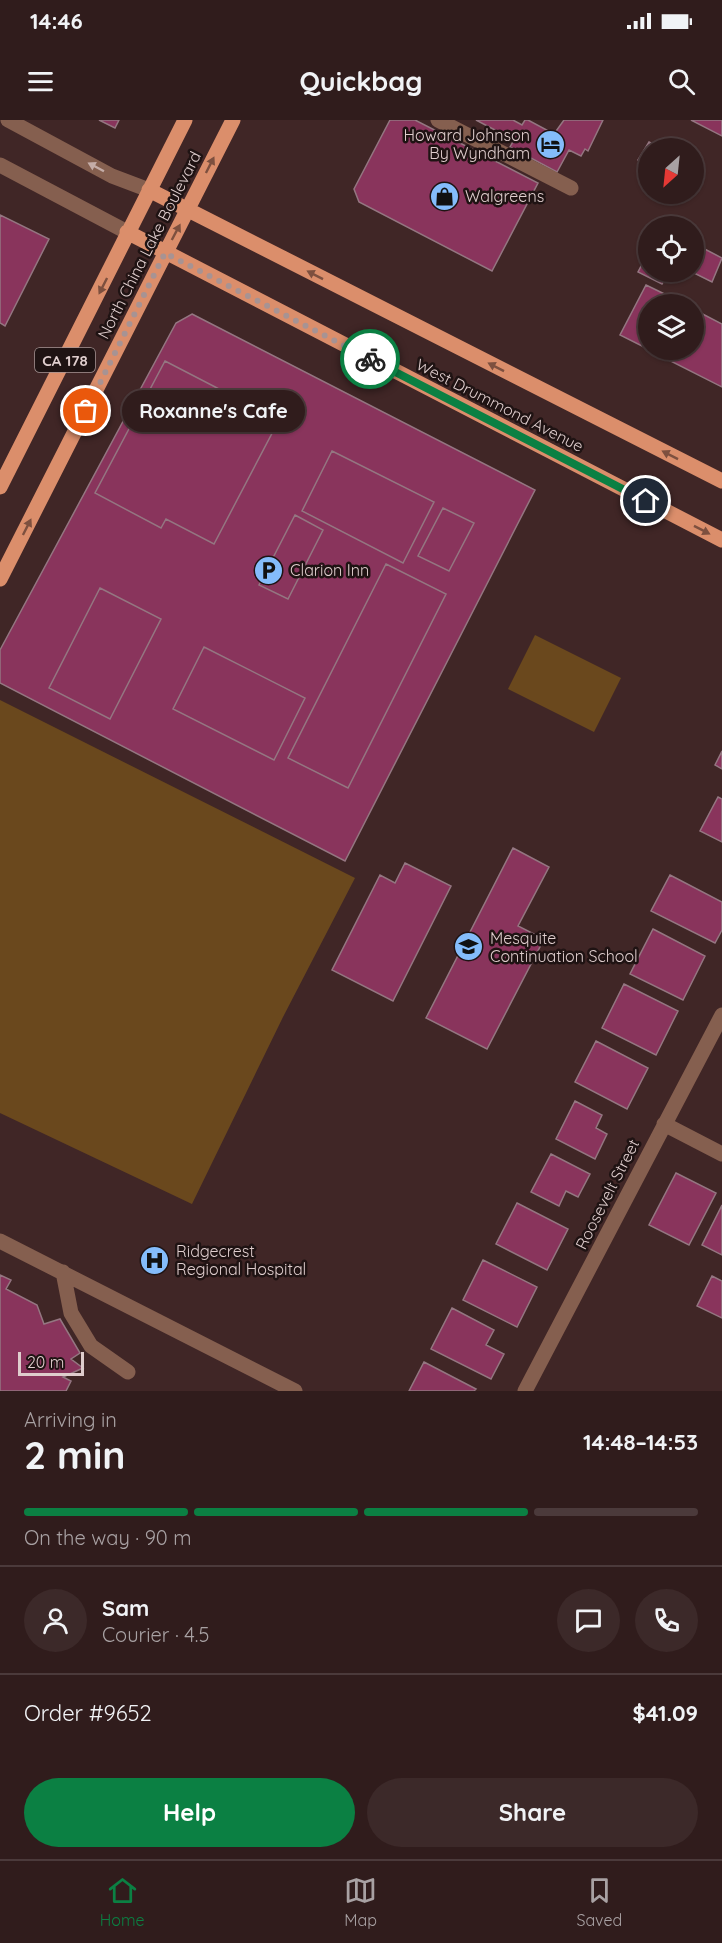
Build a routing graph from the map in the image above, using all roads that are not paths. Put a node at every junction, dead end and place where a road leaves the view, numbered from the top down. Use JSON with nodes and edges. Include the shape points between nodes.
{"nodes":[{"id":1,"x":8,"y":120,"type":"edge"},
{"id":2,"x":184,"y":120,"type":"edge"},
{"id":3,"x":233,"y":120,"type":"edge"},
{"id":4,"x":438,"y":120,"type":"edge"},
{"id":5,"x":0,"y":165,"type":"edge"},
{"id":6,"x":571,"y":188,"type":"dead end"},
{"id":7,"x":149,"y":190,"type":"junction"},
{"id":8,"x":187,"y":210,"type":"junction"},
{"id":9,"x":127,"y":232,"type":"junction"},
{"id":10,"x":165,"y":253,"type":"junction"},
{"id":11,"x":722,"y":481,"type":"edge"},
{"id":12,"x":0,"y":487,"type":"edge"},
{"id":13,"x":722,"y":540,"type":"edge"},
{"id":14,"x":0,"y":579,"type":"edge"},
{"id":15,"x":722,"y":1015,"type":"edge"},
{"id":16,"x":664,"y":1124,"type":"junction"},
{"id":17,"x":722,"y":1154,"type":"edge"},
{"id":18,"x":0,"y":1241,"type":"edge"},
{"id":19,"x":63,"y":1272,"type":"junction"},
{"id":20,"x":128,"y":1372,"type":"dead end"},
{"id":21,"x":295,"y":1391,"type":"edge"},
{"id":22,"x":525,"y":1391,"type":"edge"}],
"edges":[{"from":7,"to":1,"type":"street","one_way":true,"via":[[112,176]]},
{"from":2,"to":7,"type":"main road","name":"North China Lake Boulevard","number":"CA 178"},
{"from":8,"to":3,"type":"main road","name":"North China Lake Boulevard","number":"CA 178","one_way":true},
{"from":4,"to":6,"type":"street"},
{"from":5,"to":9,"type":"street"},
{"from":7,"to":8,"type":"main road","name":"West Drummond Avenue"},
{"from":7,"to":9,"type":"main road","name":"North China Lake Boulevard","number":"CA 178"},
{"from":10,"to":8,"type":"main road","name":"North China Lake Boulevard","number":"CA 178","one_way":true},
{"from":11,"to":8,"type":"main road","name":"West Drummond Avenue","one_way":true},
{"from":9,"to":10,"type":"main road","name":"West Drummond Avenue"},
{"from":9,"to":12,"type":"main road","name":"North China Lake Boulevard","number":"CA 178","one_way":true},
{"from":10,"to":13,"type":"main road","name":"West Drummond Avenue","one_way":true},
{"from":14,"to":10,"type":"main road","name":"North China Lake Boulevard","number":"CA 178","one_way":true},
{"from":15,"to":16,"type":"street","name":"Roosevelt Street"},
{"from":16,"to":17,"type":"street"},
{"from":16,"to":22,"type":"street","name":"Roosevelt Street"},
{"from":18,"to":19,"type":"street"},
{"from":19,"to":20,"type":"street","via":[[71,1313],[92,1346]]},
{"from":19,"to":21,"type":"street"}]}
